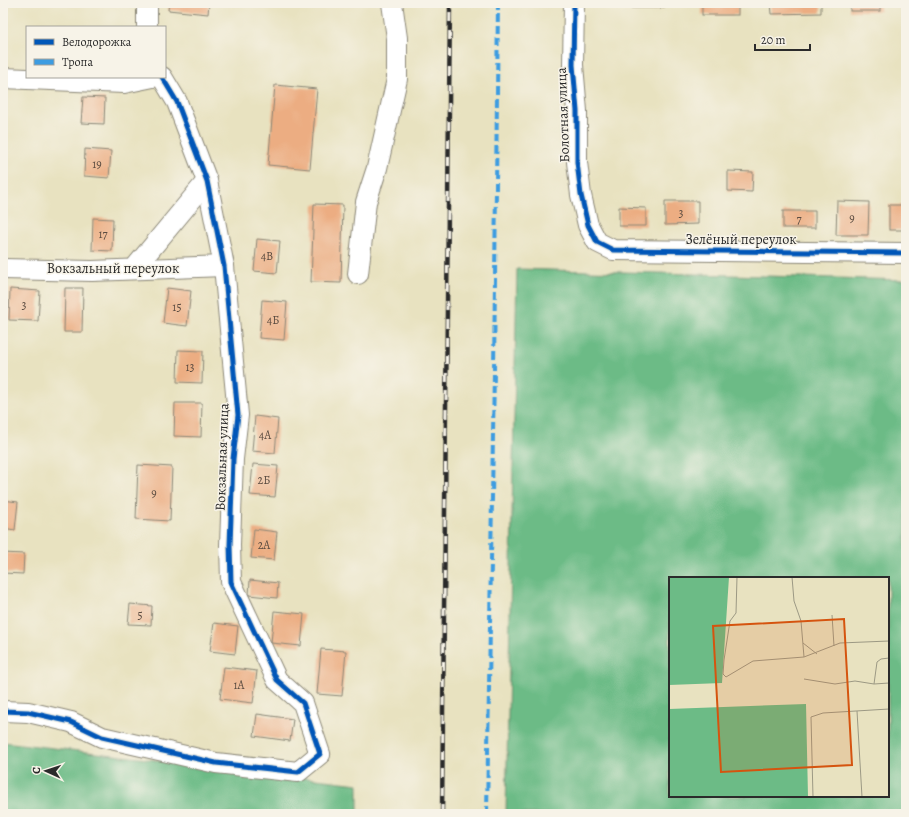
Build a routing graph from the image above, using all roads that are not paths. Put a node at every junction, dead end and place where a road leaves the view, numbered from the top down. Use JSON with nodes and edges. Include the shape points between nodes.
{"nodes":[{"id":1,"x":147,"y":3,"type":"edge"},
{"id":2,"x":392,"y":3,"type":"edge"},
{"id":3,"x":574,"y":3,"type":"edge"},
{"id":4,"x":147,"y":26,"type":"edge"},
{"id":5,"x":3,"y":78,"type":"edge"},
{"id":6,"x":148,"y":78,"type":"edge"},
{"id":7,"x":163,"y":78,"type":"edge"},
{"id":8,"x":207,"y":181,"type":"junction"},
{"id":9,"x":588,"y":225,"type":"joint"},
{"id":10,"x":906,"y":253,"type":"edge"},
{"id":11,"x":224,"y":266,"type":"junction"},
{"id":12,"x":134,"y":268,"type":"junction"},
{"id":13,"x":3,"y":269,"type":"edge"},
{"id":14,"x":358,"y":274,"type":"dead end"},
{"id":15,"x":3,"y":711,"type":"edge"}],
"edges":[{"from":1,"to":4,"type":"street"},
{"from":2,"to":14,"type":"street","via":[[397,38],[397,79],[366,202]]},
{"from":3,"to":9,"type":"street","name":"Болотная улица","via":[[573,65],[577,111],[577,162]]},
{"from":5,"to":6,"type":"street","via":[[124,83]]},
{"from":7,"to":8,"type":"street","name":"Вокзальная улица","via":[[177,102]]},
{"from":8,"to":11,"type":"street","name":"Вокзальная улица"},
{"from":8,"to":12,"type":"street"},
{"from":9,"to":10,"type":"street","name":"Зелёный переулок","via":[[597,242],[613,250]]},
{"from":11,"to":12,"type":"street","name":"Вокзальный переулок"},
{"from":11,"to":15,"type":"street","name":"Вокзальная улица","via":[[238,415],[233,459],[230,545],[232,582],[277,680],[303,703],[320,754],[298,772],[216,763],[102,736],[70,722],[28,712]]},
{"from":12,"to":13,"type":"street","name":"Вокзальный переулок","via":[[92,271]]}]}
